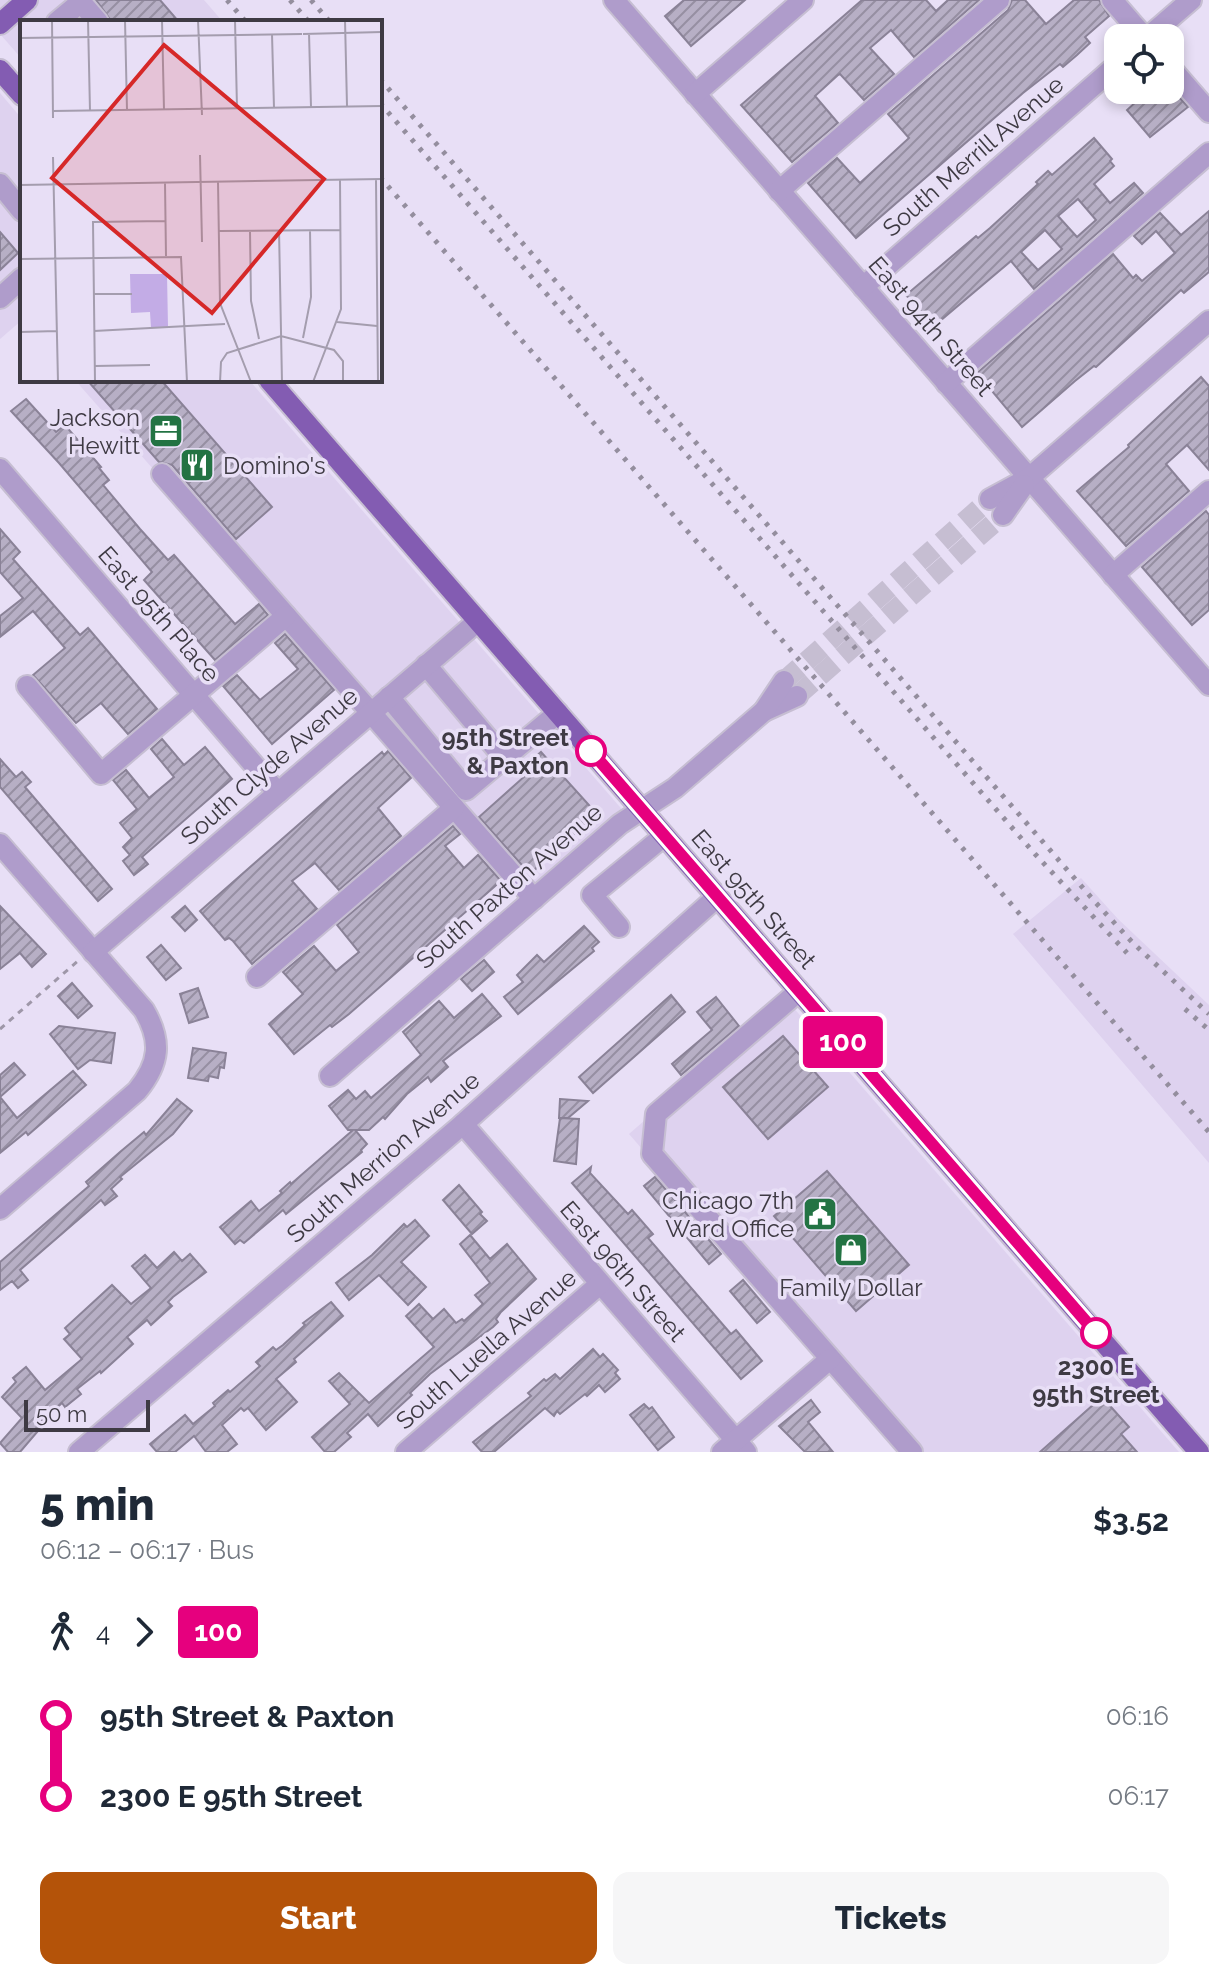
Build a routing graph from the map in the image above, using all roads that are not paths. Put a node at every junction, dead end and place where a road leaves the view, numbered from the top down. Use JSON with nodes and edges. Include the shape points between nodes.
{"nodes":[{"id":1,"x":27,"y":0,"type":"edge"},
{"id":2,"x":614,"y":0,"type":"edge"},
{"id":3,"x":803,"y":0,"type":"edge"},
{"id":4,"x":999,"y":0,"type":"edge"},
{"id":5,"x":1112,"y":0,"type":"edge"},
{"id":6,"x":1191,"y":0,"type":"edge"},
{"id":7,"x":80,"y":1,"type":"edge"},
{"id":8,"x":59,"y":20,"type":"edge"},
{"id":9,"x":96,"y":20,"type":"edge"},
{"id":10,"x":0,"y":24,"type":"edge"},
{"id":11,"x":1133,"y":24,"type":"edge"},
{"id":12,"x":1163,"y":24,"type":"edge"},
{"id":13,"x":0,"y":70,"type":"edge"},
{"id":14,"x":1104,"y":76,"type":"edge"},
{"id":15,"x":1184,"y":83,"type":"edge"},
{"id":16,"x":20,"y":93,"type":"edge"},
{"id":17,"x":695,"y":94,"type":"junction"},
{"id":18,"x":1209,"y":112,"type":"edge"},
{"id":19,"x":1209,"y":153,"type":"edge"},
{"id":20,"x":0,"y":184,"type":"edge"},
{"id":21,"x":779,"y":191,"type":"junction"},
{"id":22,"x":20,"y":209,"type":"edge"},
{"id":23,"x":20,"y":280,"type":"edge"},
{"id":24,"x":863,"y":287,"type":"junction"},
{"id":25,"x":0,"y":298,"type":"edge"},
{"id":26,"x":1209,"y":321,"type":"edge"},
{"id":27,"x":271,"y":382,"type":"edge"},
{"id":28,"x":946,"y":383,"type":"junction"},
{"id":29,"x":0,"y":469,"type":"edge"},
{"id":30,"x":162,"y":474,"type":"dead end"},
{"id":31,"x":1029,"y":478,"type":"junction"},
{"id":32,"x":1209,"y":491,"type":"edge"},
{"id":33,"x":996,"y":507,"type":"tunnel mouth"},
{"id":34,"x":1113,"y":575,"type":"junction"},
{"id":35,"x":286,"y":616,"type":"junction"},
{"id":36,"x":478,"y":621,"type":"junction"},
{"id":37,"x":426,"y":665,"type":"junction"},
{"id":38,"x":1205,"y":673,"type":"edge"},
{"id":39,"x":27,"y":686,"type":"dead end"},
{"id":40,"x":790,"y":688,"type":"tunnel mouth"},
{"id":41,"x":194,"y":695,"type":"junction"},
{"id":42,"x":389,"y":697,"type":"junction"},
{"id":43,"x":370,"y":713,"type":"junction"},
{"id":44,"x":558,"y":713,"type":"junction"},
{"id":45,"x":505,"y":759,"type":"junction"},
{"id":46,"x":278,"y":793,"type":"junction"},
{"id":47,"x":454,"y":808,"type":"junction"},
{"id":48,"x":642,"y":809,"type":"junction"},
{"id":49,"x":664,"y":836,"type":"junction"},
{"id":50,"x":0,"y":844,"type":"edge"},
{"id":51,"x":717,"y":897,"type":"junction"},
{"id":52,"x":534,"y":899,"type":"junction"},
{"id":53,"x":619,"y":927,"type":"dead end"},
{"id":54,"x":88,"y":954,"type":"junction"},
{"id":55,"x":257,"y":977,"type":"dead end"},
{"id":56,"x":799,"y":991,"type":"junction"},
{"id":57,"x":330,"y":1076,"type":"dead end"},
{"id":58,"x":463,"y":1124,"type":"junction"},
{"id":59,"x":0,"y":1209,"type":"edge"},
{"id":60,"x":600,"y":1284,"type":"junction"},
{"id":61,"x":830,"y":1359,"type":"junction"},
{"id":62,"x":734,"y":1448,"type":"edge"},
{"id":63,"x":79,"y":1452,"type":"edge"},
{"id":64,"x":406,"y":1452,"type":"edge"},
{"id":65,"x":912,"y":1452,"type":"edge"},
{"id":66,"x":1199,"y":1452,"type":"edge"}],
"edges":[{"from":1,"to":10,"type":"main road"},
{"from":2,"to":17,"type":"street","name":"East 94th Street"},
{"from":3,"to":17,"type":"street"},
{"from":4,"to":21,"type":"street"},
{"from":5,"to":11,"type":"street"},
{"from":6,"to":12,"type":"street"},
{"from":7,"to":8,"type":"street"},
{"from":7,"to":9,"type":"street"},
{"from":13,"to":16,"type":"main road"},
{"from":14,"to":24,"type":"street","name":"South Merrill Avenue"},
{"from":15,"to":18,"type":"street"},
{"from":17,"to":21,"type":"street","name":"East 94th Street"},
{"from":19,"to":28,"type":"street"},
{"from":20,"to":22,"type":"street"},
{"from":21,"to":24,"type":"street","name":"East 94th Street"},
{"from":23,"to":25,"type":"street"},
{"from":24,"to":28,"type":"street","name":"East 94th Street"},
{"from":26,"to":31,"type":"street"},
{"from":27,"to":36,"type":"main road","name":"East 95th Street"},
{"from":28,"to":31,"type":"street","name":"East 94th Street"},
{"from":29,"to":41,"type":"street","name":"East 95th Place"},
{"from":30,"to":35,"type":"street"},
{"from":31,"to":33,"type":"street"},
{"from":31,"to":34,"type":"street","name":"East 94th Street"},
{"from":32,"to":34,"type":"street"},
{"from":34,"to":38,"type":"street","name":"East 94th Street"},
{"from":35,"to":41,"type":"street"},
{"from":35,"to":43,"type":"street"},
{"from":36,"to":37,"type":"street","name":"South Clyde Avenue"},
{"from":36,"to":44,"type":"main road","name":"East 95th Street"},
{"from":37,"to":42,"type":"street","name":"South Clyde Avenue"},
{"from":37,"to":45,"type":"street"},
{"from":39,"to":41,"type":"street","via":[[101,774]]},
{"from":40,"to":48,"type":"street","name":"South Paxton Avenue","via":[[675,788]]},
{"from":41,"to":46,"type":"street","name":"East 95th Place"},
{"from":42,"to":43,"type":"street","name":"South Clyde Avenue"},
{"from":42,"to":45,"type":"street","via":[[466,790]]},
{"from":43,"to":46,"type":"street","name":"South Clyde Avenue"},
{"from":43,"to":47,"type":"street"},
{"from":44,"to":45,"type":"street"},
{"from":44,"to":48,"type":"main road","name":"East 95th Street"},
{"from":46,"to":54,"type":"street","name":"South Clyde Avenue"},
{"from":47,"to":52,"type":"street"},
{"from":47,"to":55,"type":"street"},
{"from":48,"to":49,"type":"main road","name":"East 95th Street"},
{"from":48,"to":52,"type":"street","name":"South Paxton Avenue"},
{"from":49,"to":51,"type":"main road","name":"East 95th Street"},
{"from":49,"to":53,"type":"street","via":[[592,895]]},
{"from":50,"to":54,"type":"street"},
{"from":51,"to":56,"type":"main road","name":"East 95th Street"},
{"from":51,"to":58,"type":"street","name":"South Merrion Avenue"},
{"from":52,"to":57,"type":"street","name":"South Paxton Avenue"},
{"from":54,"to":59,"type":"street","via":[[154,1026],[155,1062],[137,1091]]},
{"from":56,"to":61,"type":"street","via":[[656,1114],[652,1154]]},
{"from":56,"to":66,"type":"main road","name":"East 95th Street"},
{"from":58,"to":60,"type":"street","name":"East 96th Street"},
{"from":58,"to":63,"type":"street","name":"South Merrion Avenue"},
{"from":60,"to":62,"type":"street","name":"East 96th Street"},
{"from":60,"to":64,"type":"street","name":"South Luella Avenue"},
{"from":61,"to":62,"type":"street"},
{"from":61,"to":65,"type":"street"}]}
